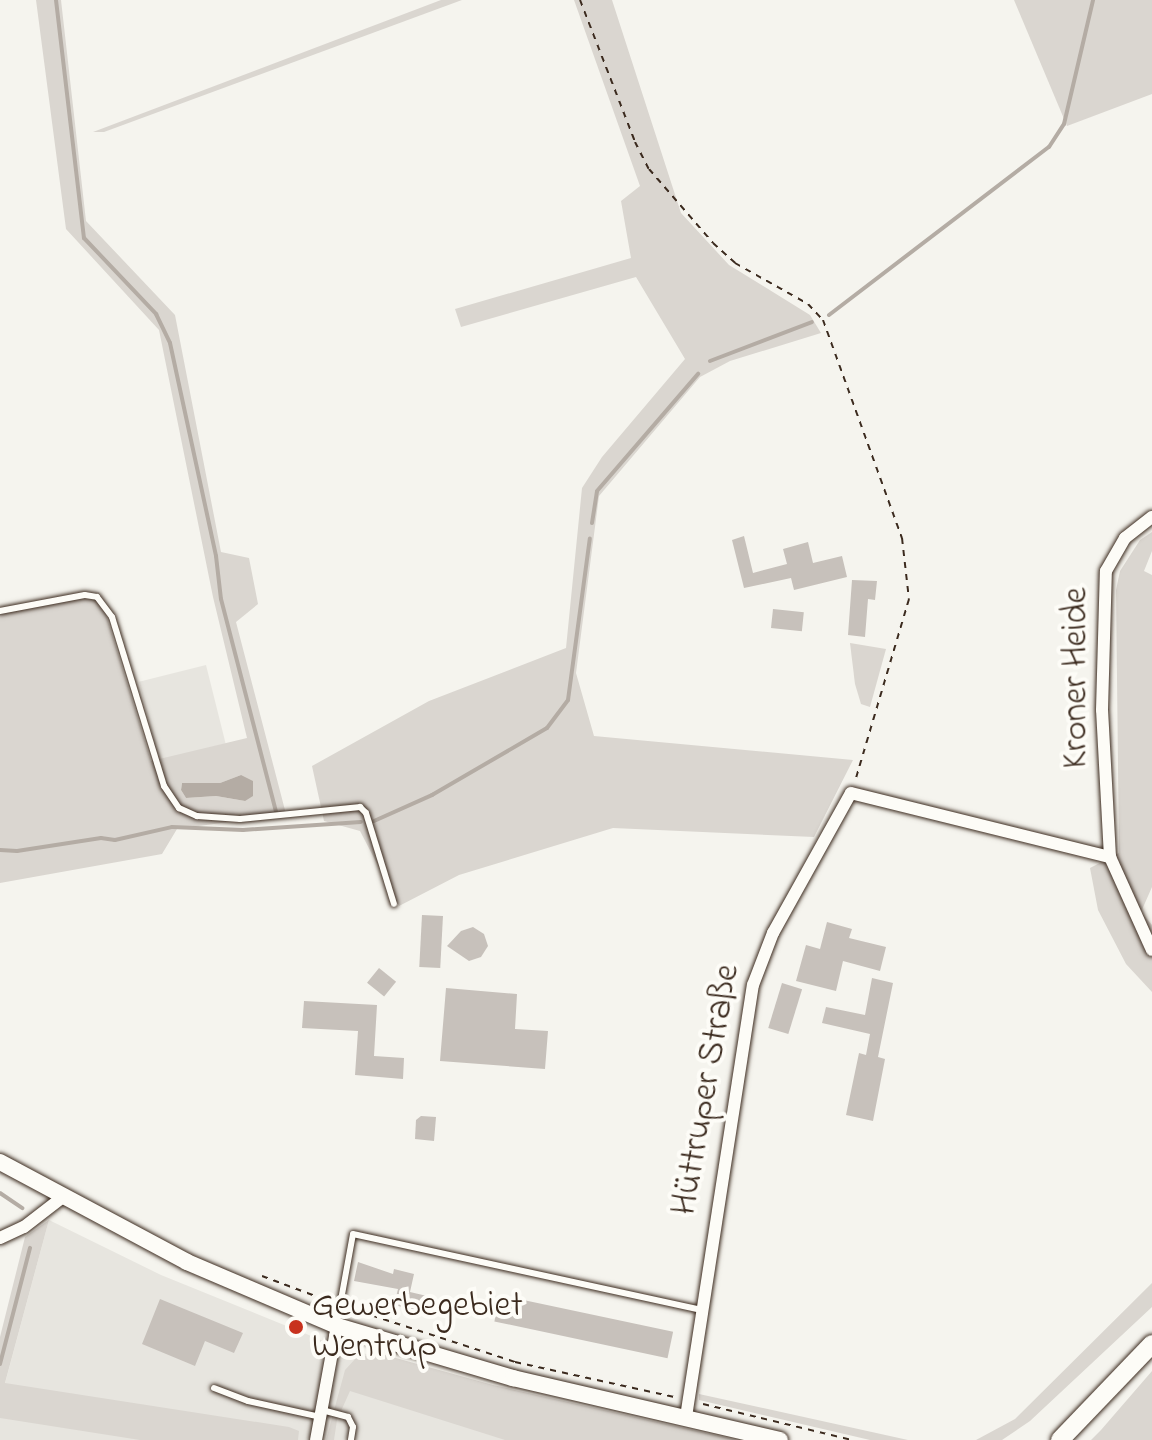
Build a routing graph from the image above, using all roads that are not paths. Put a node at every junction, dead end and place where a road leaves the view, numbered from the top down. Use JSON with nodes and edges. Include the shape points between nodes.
{"nodes":[{"id":1,"x":1152,"y":517,"type":"edge"},
{"id":2,"x":0,"y":611,"type":"edge"},
{"id":3,"x":1110,"y":857,"type":"junction"},
{"id":4,"x":394,"y":904,"type":"dead end"},
{"id":5,"x":1152,"y":950,"type":"edge"},
{"id":6,"x":0,"y":1162,"type":"edge"},
{"id":7,"x":63,"y":1197,"type":"junction"},
{"id":8,"x":0,"y":1238,"type":"edge"},
{"id":9,"x":703,"y":1310,"type":"junction"},
{"id":10,"x":337,"y":1326,"type":"junction"},
{"id":11,"x":1152,"y":1344,"type":"edge"},
{"id":12,"x":214,"y":1388,"type":"dead end"},
{"id":13,"x":688,"y":1409,"type":"junction"},
{"id":14,"x":322,"y":1413,"type":"junction"},
{"id":15,"x":316,"y":1440,"type":"edge"},
{"id":16,"x":351,"y":1440,"type":"edge"},
{"id":17,"x":780,"y":1440,"type":"edge"},
{"id":18,"x":1060,"y":1440,"type":"edge"}],
"edges":[{"from":1,"to":3,"type":"street","name":"Kroner Heide","via":[[1125,538],[1106,571],[1102,710]]},
{"from":2,"to":4,"type":"lane","via":[[97,597],[112,617],[164,786],[179,808],[197,816],[240,819],[360,807]]},
{"from":3,"to":5,"type":"street","name":"Kroner Heide"},
{"from":3,"to":9,"type":"street","name":"Hüttruper Straße","via":[[851,793],[773,933],[753,985]]},
{"from":6,"to":7,"type":"main road"},
{"from":7,"to":8,"type":"street"},
{"from":7,"to":10,"type":"main road","via":[[187,1262]]},
{"from":9,"to":10,"type":"lane","via":[[353,1234]]},
{"from":9,"to":13,"type":"street","name":"Hüttruper Straße"},
{"from":10,"to":13,"type":"main road","via":[[513,1378]]},
{"from":10,"to":14,"type":"street"},
{"from":11,"to":18,"type":"main road"},
{"from":12,"to":14,"type":"lane","via":[[248,1401]]},
{"from":13,"to":17,"type":"main road"},
{"from":14,"to":15,"type":"street"},
{"from":14,"to":16,"type":"lane","via":[[348,1417]]}]}
